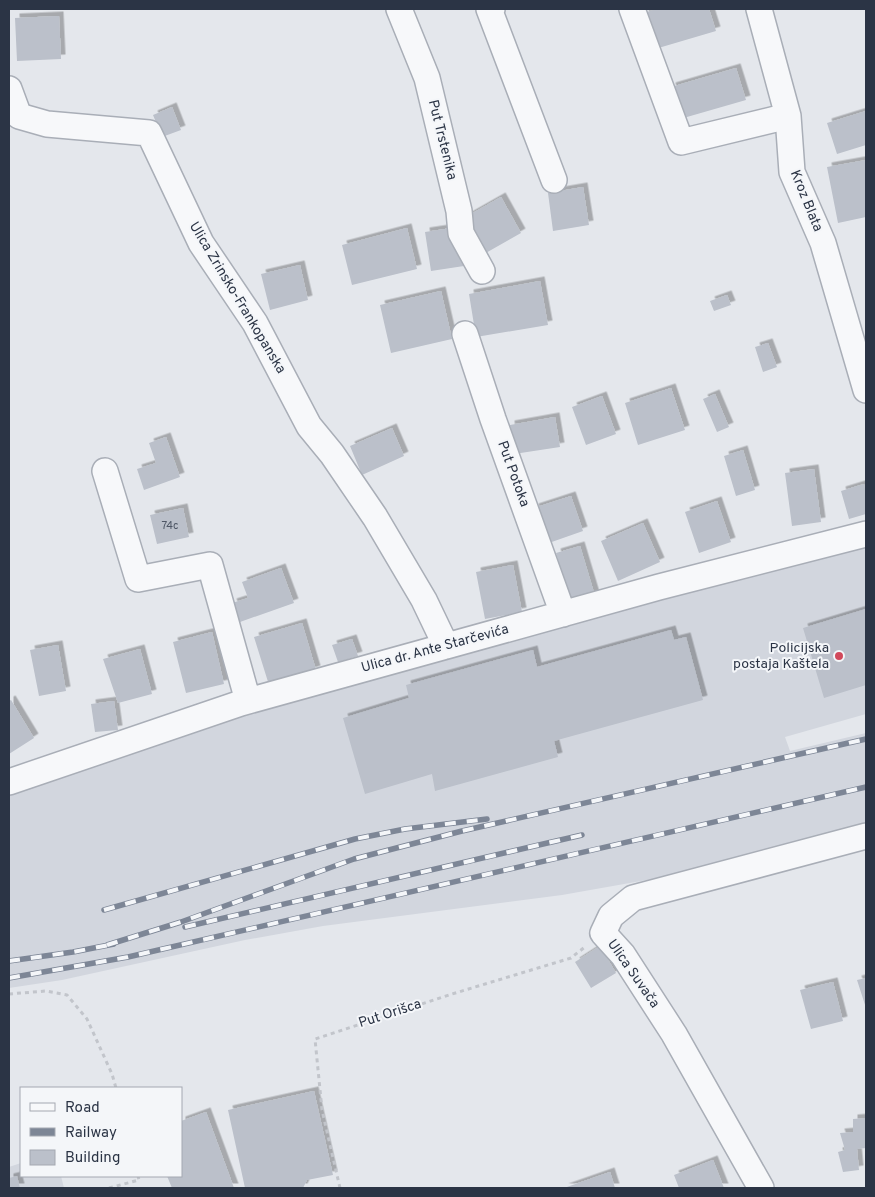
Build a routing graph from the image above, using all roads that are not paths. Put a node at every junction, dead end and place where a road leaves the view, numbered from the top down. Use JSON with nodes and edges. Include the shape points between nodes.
{"nodes":[{"id":1,"x":400,"y":9,"type":"edge"},
{"id":2,"x":492,"y":9,"type":"edge"},
{"id":3,"x":632,"y":9,"type":"edge"},
{"id":4,"x":759,"y":9,"type":"edge"},
{"id":5,"x":9,"y":88,"type":"edge"},
{"id":6,"x":788,"y":116,"type":"junction"},
{"id":7,"x":554,"y":180,"type":"dead end"},
{"id":8,"x":482,"y":271,"type":"dead end"},
{"id":9,"x":465,"y":334,"type":"dead end"},
{"id":10,"x":866,"y":390,"type":"edge"},
{"id":11,"x":105,"y":472,"type":"dead end"},
{"id":12,"x":866,"y":534,"type":"edge"},
{"id":13,"x":563,"y":614,"type":"junction"},
{"id":14,"x":446,"y":646,"type":"junction"},
{"id":15,"x":248,"y":701,"type":"junction"},
{"id":16,"x":9,"y":782,"type":"edge"},
{"id":17,"x":866,"y":836,"type":"edge"},
{"id":18,"x":761,"y":1188,"type":"edge"}],
"edges":[{"from":1,"to":8,"type":"street","name":"Put Trstenika","via":[[427,78],[459,211],[461,233]]},
{"from":2,"to":7,"type":"street","via":[[489,9]]},
{"from":3,"to":6,"type":"street","via":[[680,142]]},
{"from":4,"to":6,"type":"street","name":"Kroz Blata"},
{"from":5,"to":14,"type":"street","name":"Ulica Zrinsko-Frankopanska","via":[[20,116],[47,124],[149,133],[201,242],[255,322],[309,426],[375,517],[424,600]]},
{"from":6,"to":10,"type":"street","name":"Kroz Blata","via":[[792,172],[824,243]]},
{"from":9,"to":13,"type":"street","name":"Put Potoka"},
{"from":11,"to":15,"type":"street","via":[[138,579],[210,565]]},
{"from":12,"to":13,"type":"street","name":"Ulica dr. Ante Starčevića"},
{"from":13,"to":14,"type":"street","name":"Ulica dr. Ante Starčevića"},
{"from":14,"to":15,"type":"street","name":"Ulica dr. Ante Starčevića"},
{"from":15,"to":16,"type":"street","name":"Ulica dr. Ante Starčevića"},
{"from":17,"to":18,"type":"street","name":"Ulica Suvača","via":[[632,898],[611,916],[603,933],[623,955],[674,1034]]}]}
